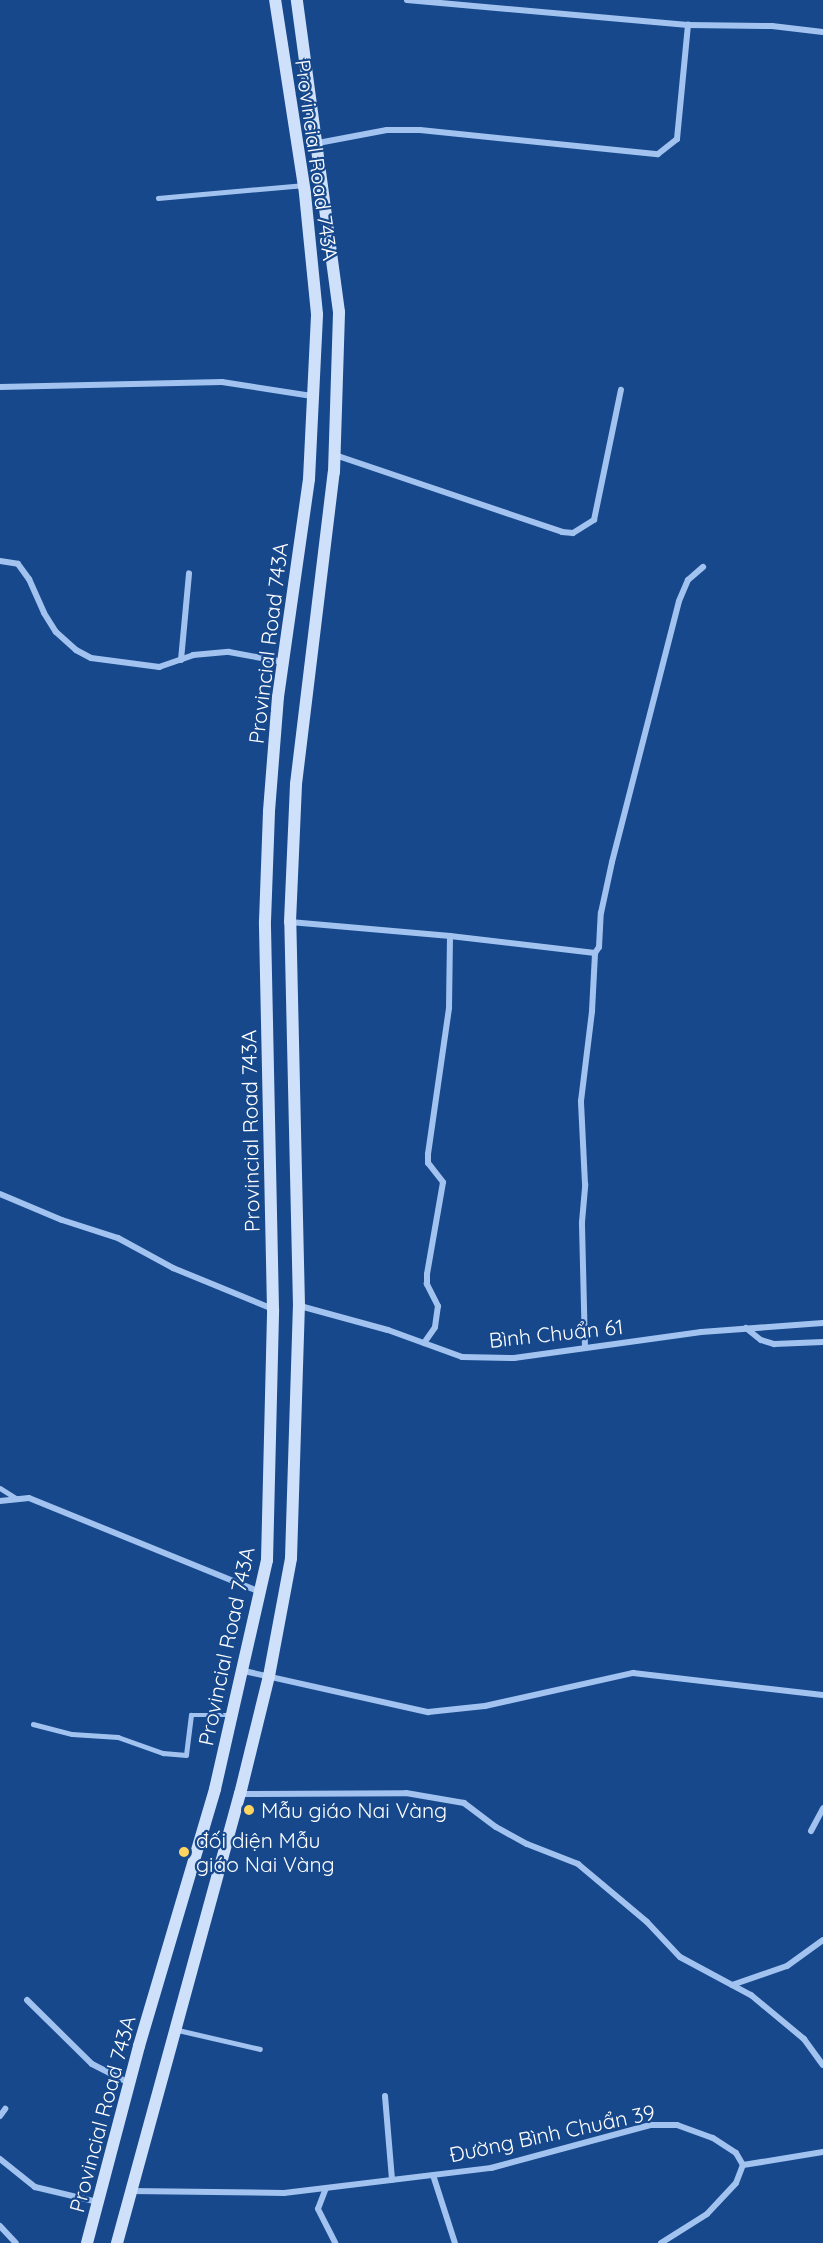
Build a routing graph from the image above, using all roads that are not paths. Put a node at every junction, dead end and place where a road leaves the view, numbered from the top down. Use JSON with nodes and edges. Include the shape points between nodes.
{"nodes":[{"id":1,"x":275,"y":0,"type":"edge"},
{"id":2,"x":297,"y":0,"type":"edge"},
{"id":3,"x":407,"y":0,"type":"edge"},
{"id":4,"x":688,"y":25,"type":"junction"},
{"id":5,"x":823,"y":32,"type":"edge"},
{"id":6,"x":318,"y":142,"type":"junction"},
{"id":7,"x":304,"y":185,"type":"junction"},
{"id":8,"x":158,"y":198,"type":"dead end"},
{"id":9,"x":0,"y":387,"type":"edge"},
{"id":10,"x":621,"y":390,"type":"dead end"},
{"id":11,"x":313,"y":396,"type":"junction"},
{"id":12,"x":334,"y":455,"type":"junction"},
{"id":13,"x":0,"y":561,"type":"edge"},
{"id":14,"x":703,"y":567,"type":"dead end"},
{"id":15,"x":189,"y":573,"type":"dead end"},
{"id":16,"x":181,"y":660,"type":"junction"},
{"id":17,"x":283,"y":662,"type":"junction"},
{"id":18,"x":290,"y":922,"type":"junction"},
{"id":19,"x":450,"y":936,"type":"junction"},
{"id":20,"x":595,"y":953,"type":"junction"},
{"id":21,"x":0,"y":1194,"type":"edge"},
{"id":22,"x":299,"y":1306,"type":"junction"},
{"id":23,"x":273,"y":1310,"type":"junction"},
{"id":24,"x":823,"y":1323,"type":"edge"},
{"id":25,"x":746,"y":1328,"type":"junction"},
{"id":26,"x":424,"y":1342,"type":"junction"},
{"id":27,"x":823,"y":1342,"type":"edge"},
{"id":28,"x":585,"y":1348,"type":"junction"},
{"id":29,"x":0,"y":1488,"type":"edge"},
{"id":30,"x":16,"y":1498,"type":"junction"},
{"id":31,"x":0,"y":1502,"type":"edge"},
{"id":32,"x":260,"y":1592,"type":"junction"},
{"id":33,"x":243,"y":1671,"type":"junction"},
{"id":34,"x":269,"y":1676,"type":"junction"},
{"id":35,"x":823,"y":1695,"type":"edge"},
{"id":36,"x":233,"y":1715,"type":"junction"},
{"id":37,"x":33,"y":1724,"type":"dead end"},
{"id":38,"x":240,"y":1794,"type":"junction"},
{"id":39,"x":823,"y":1808,"type":"edge"},
{"id":40,"x":811,"y":1831,"type":"dead end"},
{"id":41,"x":823,"y":1940,"type":"edge"},
{"id":42,"x":732,"y":1985,"type":"junction"},
{"id":43,"x":27,"y":2000,"type":"dead end"},
{"id":44,"x":175,"y":2029,"type":"junction"},
{"id":45,"x":260,"y":2049,"type":"dead end"},
{"id":46,"x":823,"y":2065,"type":"edge"},
{"id":47,"x":129,"y":2083,"type":"junction"},
{"id":48,"x":385,"y":2096,"type":"dead end"},
{"id":49,"x":5,"y":2109,"type":"dead end"},
{"id":50,"x":0,"y":2116,"type":"edge"},
{"id":51,"x":823,"y":2152,"type":"edge"},
{"id":52,"x":0,"y":2159,"type":"edge"},
{"id":53,"x":743,"y":2165,"type":"junction"},
{"id":54,"x":433,"y":2175,"type":"junction"},
{"id":55,"x":392,"y":2180,"type":"junction"},
{"id":56,"x":326,"y":2188,"type":"junction"},
{"id":57,"x":130,"y":2191,"type":"junction"},
{"id":58,"x":98,"y":2202,"type":"junction"},
{"id":59,"x":0,"y":2226,"type":"edge"},
{"id":60,"x":16,"y":2243,"type":"edge"},
{"id":61,"x":87,"y":2243,"type":"edge"},
{"id":62,"x":117,"y":2243,"type":"edge"},
{"id":63,"x":335,"y":2243,"type":"edge"},
{"id":64,"x":455,"y":2243,"type":"edge"},
{"id":65,"x":661,"y":2243,"type":"edge"}],
"edges":[{"from":1,"to":7,"type":"main road","name":"Provincial Road 743A"},
{"from":2,"to":6,"type":"main road","name":"Provincial Road 743A"},
{"from":3,"to":4,"type":"street"},
{"from":4,"to":5,"type":"street","via":[[772,26]]},
{"from":4,"to":6,"type":"street","via":[[677,140],[658,154],[420,130],[387,130]]},
{"from":6,"to":12,"type":"main road","name":"Provincial Road 743A","via":[[339,312]]},
{"from":7,"to":8,"type":"lane"},
{"from":7,"to":11,"type":"main road","name":"Provincial Road 743A","via":[[317,314]]},
{"from":9,"to":11,"type":"street","via":[[222,382]]},
{"from":10,"to":12,"type":"street","via":[[594,520],[573,533]]},
{"from":11,"to":17,"type":"main road","name":"Provincial Road 743A","via":[[309,479]]},
{"from":12,"to":18,"type":"main road","name":"Provincial Road 743A","via":[[296,784]]},
{"from":13,"to":16,"type":"street","via":[[18,564],[56,632],[76,650],[91,658],[159,667]]},
{"from":14,"to":20,"type":"street","via":[[688,580],[680,601],[612,862]]},
{"from":15,"to":16,"type":"street"},
{"from":16,"to":17,"type":"street","via":[[229,652]]},
{"from":17,"to":23,"type":"main road","name":"Provincial Road 743A","via":[[269,811],[265,921]]},
{"from":18,"to":19,"type":"street"},
{"from":18,"to":22,"type":"main road","name":"Provincial Road 743A"},
{"from":19,"to":20,"type":"street"},
{"from":19,"to":26,"type":"street","via":[[449,1008],[428,1154],[428,1162],[443,1182],[427,1274],[438,1306],[435,1327]]},
{"from":20,"to":28,"type":"street","via":[[581,1101]]},
{"from":21,"to":23,"type":"street","via":[[118,1238],[173,1269]]},
{"from":22,"to":26,"type":"street","name":"Bình Chuẩn 61"},
{"from":22,"to":34,"type":"main road","name":"Provincial Road 743A","via":[[291,1558]]},
{"from":23,"to":32,"type":"main road","name":"Provincial Road 743A","via":[[267,1560]]},
{"from":24,"to":25,"type":"street","name":"Bình Chuẩn 61"},
{"from":25,"to":27,"type":"street","via":[[774,1344]]},
{"from":25,"to":28,"type":"street","name":"Bình Chuẩn 61"},
{"from":26,"to":28,"type":"street","name":"Bình Chuẩn 61","via":[[462,1356],[503,1358]]},
{"from":29,"to":30,"type":"lane"},
{"from":30,"to":31,"type":"street"},
{"from":30,"to":32,"type":"street","via":[[29,1498]]},
{"from":32,"to":33,"type":"main road","name":"Provincial Road 743A"},
{"from":33,"to":34,"type":"street"},
{"from":33,"to":36,"type":"main road","name":"Provincial Road 743A"},
{"from":34,"to":35,"type":"street","via":[[428,1712],[485,1706],[633,1673]]},
{"from":34,"to":38,"type":"main road","name":"Provincial Road 743A"},
{"from":36,"to":37,"type":"lane","via":[[190,1715],[186,1755],[163,1753],[118,1737],[72,1734]]},
{"from":36,"to":47,"type":"main road","name":"Provincial Road 743A"},
{"from":38,"to":42,"type":"street","via":[[406,1793],[464,1803],[527,1844],[578,1864],[647,1922],[680,1957]]},
{"from":38,"to":44,"type":"main road","name":"Provincial Road 743A"},
{"from":39,"to":40,"type":"street"},
{"from":41,"to":42,"type":"street","via":[[787,1966]]},
{"from":42,"to":46,"type":"street","via":[[751,1995],[804,2039]]},
{"from":43,"to":47,"type":"street","via":[[92,2064]]},
{"from":44,"to":45,"type":"lane"},
{"from":44,"to":57,"type":"main road","name":"Provincial Road 743A"},
{"from":47,"to":58,"type":"main road","name":"Provincial Road 743A"},
{"from":48,"to":55,"type":"street"},
{"from":49,"to":50,"type":"street"},
{"from":51,"to":53,"type":"street"},
{"from":52,"to":58,"type":"street","via":[[35,2187]]},
{"from":53,"to":54,"type":"street","name":"Đường Bình Chuẩn 39","via":[[736,2153],[713,2138],[677,2125],[650,2124],[491,2168]]},
{"from":53,"to":65,"type":"street","via":[[736,2183],[707,2214]]},
{"from":54,"to":55,"type":"street","name":"Đường Bình Chuẩn 39"},
{"from":54,"to":64,"type":"street"},
{"from":55,"to":56,"type":"street","name":"Đường Bình Chuẩn 39"},
{"from":56,"to":57,"type":"street","name":"Đường Bình Chuẩn 39","via":[[284,2193]]},
{"from":56,"to":63,"type":"street","via":[[318,2209]]},
{"from":57,"to":62,"type":"main road","name":"Provincial Road 743A"},
{"from":58,"to":61,"type":"main road","name":"Provincial Road 743A"},
{"from":59,"to":60,"type":"street"}]}
